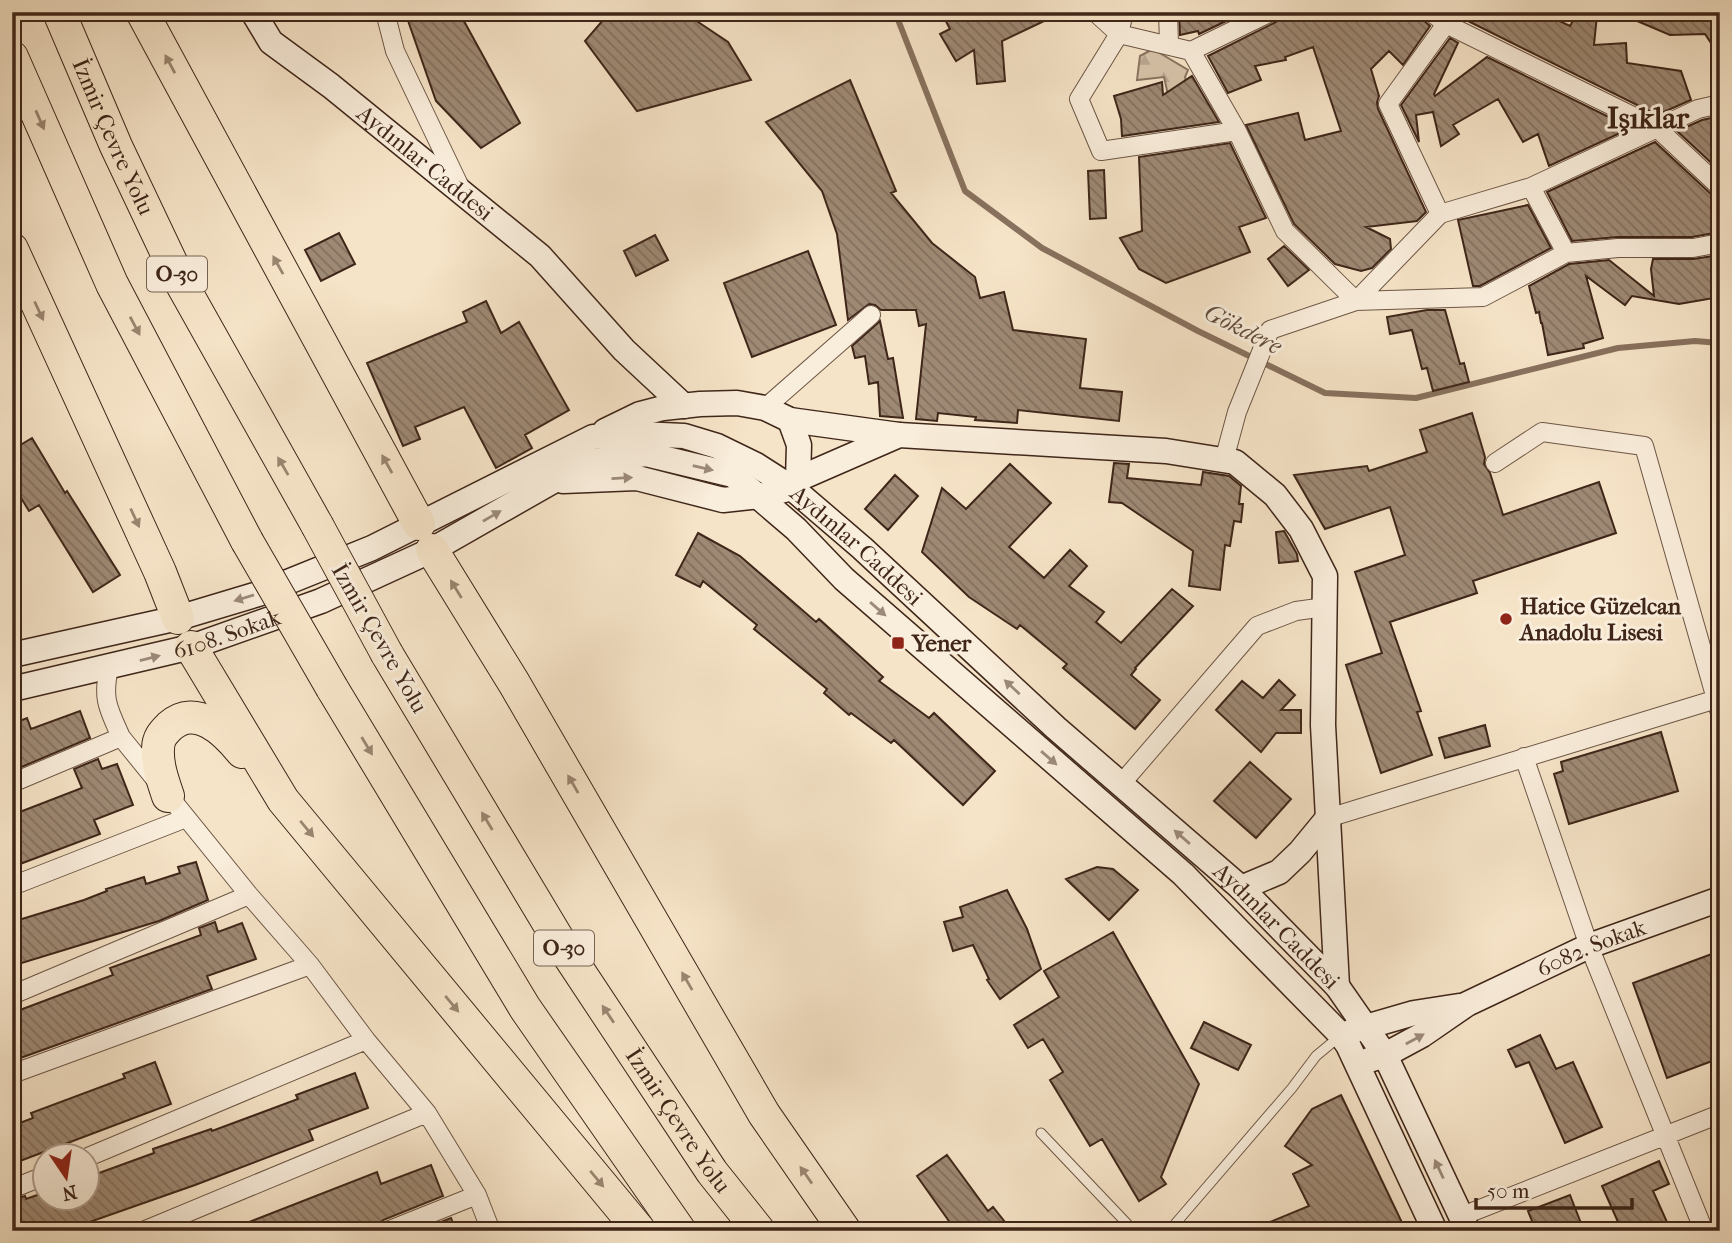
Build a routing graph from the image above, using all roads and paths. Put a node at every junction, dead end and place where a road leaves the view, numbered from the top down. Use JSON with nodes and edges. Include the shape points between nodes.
{"nodes":[{"id":1,"x":59,"y":12,"type":"edge"},
{"id":2,"x":142,"y":12,"type":"edge"},
{"id":3,"x":253,"y":12,"type":"edge"},
{"id":4,"x":385,"y":12,"type":"edge"},
{"id":5,"x":1095,"y":12,"type":"edge"},
{"id":6,"x":1124,"y":12,"type":"edge"},
{"id":7,"x":1168,"y":12,"type":"edge"},
{"id":8,"x":1271,"y":12,"type":"edge"},
{"id":9,"x":1431,"y":12,"type":"edge"},
{"id":10,"x":1446,"y":24,"type":"junction"},
{"id":11,"x":1119,"y":34,"type":"junction"},
{"id":12,"x":1169,"y":44,"type":"junction"},
{"id":13,"x":1191,"y":51,"type":"junction"},
{"id":14,"x":12,"y":57,"type":"edge"},
{"id":15,"x":1720,"y":104,"type":"edge"},
{"id":16,"x":1657,"y":128,"type":"junction"},
{"id":17,"x":1237,"y":131,"type":"junction"},
{"id":18,"x":1531,"y":187,"type":"junction"},
{"id":19,"x":1720,"y":187,"type":"edge"},
{"id":20,"x":463,"y":194,"type":"junction"},
{"id":21,"x":1440,"y":214,"type":"junction"},
{"id":22,"x":1720,"y":243,"type":"edge"},
{"id":23,"x":12,"y":249,"type":"edge"},
{"id":24,"x":1566,"y":253,"type":"junction"},
{"id":25,"x":1356,"y":301,"type":"junction"},
{"id":26,"x":871,"y":315,"type":"dead end"},
{"id":27,"x":684,"y":406,"type":"junction"},
{"id":28,"x":765,"y":408,"type":"junction"},
{"id":29,"x":790,"y":420,"type":"junction"},
{"id":30,"x":900,"y":435,"type":"junction"},
{"id":31,"x":593,"y":438,"type":"junction"},
{"id":32,"x":1224,"y":460,"type":"junction"},
{"id":33,"x":1494,"y":463,"type":"dead end"},
{"id":34,"x":795,"y":483,"type":"junction"},
{"id":35,"x":760,"y":496,"type":"junction"},
{"id":36,"x":426,"y":537,"type":"junction"},
{"id":37,"x":1325,"y":607,"type":"junction"},
{"id":38,"x":178,"y":618,"type":"junction"},
{"id":39,"x":191,"y":647,"type":"junction"},
{"id":40,"x":12,"y":655,"type":"edge"},
{"id":41,"x":109,"y":668,"type":"junction"},
{"id":42,"x":12,"y":689,"type":"edge"},
{"id":43,"x":1718,"y":704,"type":"edge"},
{"id":44,"x":121,"y":737,"type":"junction"},
{"id":45,"x":1524,"y":757,"type":"junction"},
{"id":46,"x":12,"y":783,"type":"edge"},
{"id":47,"x":1121,"y":784,"type":"junction"},
{"id":48,"x":283,"y":800,"type":"junction"},
{"id":49,"x":177,"y":807,"type":"junction"},
{"id":50,"x":1328,"y":818,"type":"junction"},
{"id":51,"x":12,"y":887,"type":"edge"},
{"id":52,"x":1241,"y":888,"type":"junction"},
{"id":53,"x":249,"y":895,"type":"junction"},
{"id":54,"x":1720,"y":899,"type":"edge"},
{"id":55,"x":1589,"y":946,"type":"junction"},
{"id":56,"x":310,"y":965,"type":"junction"},
{"id":57,"x":1337,"y":986,"type":"junction"},
{"id":58,"x":12,"y":995,"type":"edge"},
{"id":59,"x":1467,"y":1004,"type":"junction"},
{"id":60,"x":1365,"y":1027,"type":"junction"},
{"id":61,"x":1341,"y":1035,"type":"junction"},
{"id":62,"x":366,"y":1040,"type":"junction"},
{"id":63,"x":1385,"y":1055,"type":"junction"},
{"id":64,"x":1357,"y":1064,"type":"junction"},
{"id":65,"x":12,"y":1074,"type":"edge"},
{"id":66,"x":427,"y":1113,"type":"junction"},
{"id":67,"x":1720,"y":1114,"type":"edge"},
{"id":68,"x":1041,"y":1133,"type":"dead end"},
{"id":69,"x":1665,"y":1136,"type":"junction"},
{"id":70,"x":102,"y":1151,"type":"edge"},
{"id":71,"x":32,"y":1181,"type":"edge"},
{"id":72,"x":12,"y":1189,"type":"edge"},
{"id":73,"x":477,"y":1195,"type":"junction"},
{"id":74,"x":1465,"y":1223,"type":"edge"},
{"id":75,"x":143,"y":1231,"type":"edge"},
{"id":76,"x":387,"y":1231,"type":"edge"},
{"id":77,"x":491,"y":1231,"type":"edge"},
{"id":78,"x":640,"y":1231,"type":"edge"},
{"id":79,"x":681,"y":1231,"type":"edge"},
{"id":80,"x":759,"y":1231,"type":"edge"},
{"id":81,"x":845,"y":1231,"type":"edge"},
{"id":82,"x":1134,"y":1231,"type":"edge"},
{"id":83,"x":1169,"y":1231,"type":"edge"},
{"id":84,"x":1435,"y":1231,"type":"edge"},
{"id":85,"x":1704,"y":1231,"type":"edge"}],
"edges":[{"from":80,"to":1,"type":"highway","name":"İzmir Çevre Yolu","number":"O-30","one_way":true,"bridge":true,"via":[[712,1172],[561,944],[387,654],[180,281]]},
{"from":36,"to":2,"type":"highway","one_way":true},
{"from":3,"to":20,"type":"main road","name":"Aydınlar Caddesi","via":[[271,42]]},
{"from":4,"to":20,"type":"street","via":[[396,51]]},
{"from":5,"to":11,"type":"street"},
{"from":6,"to":11,"type":"street"},
{"from":7,"to":12,"type":"street"},
{"from":8,"to":13,"type":"street"},
{"from":9,"to":10,"type":"street"},
{"from":10,"to":16,"type":"street"},
{"from":10,"to":21,"type":"street","via":[[1388,104]]},
{"from":11,"to":12,"type":"street"},
{"from":11,"to":17,"type":"street","via":[[1079,99],[1101,151]]},
{"from":12,"to":13,"type":"street"},
{"from":13,"to":17,"type":"street"},
{"from":14,"to":79,"type":"highway","number":"O-30","one_way":true,"bridge":true,"via":[[113,284],[247,541],[525,1008]]},
{"from":15,"to":16,"type":"street"},
{"from":16,"to":18,"type":"street"},
{"from":16,"to":19,"type":"street"},
{"from":17,"to":25,"type":"street","via":[[1285,230]]},
{"from":18,"to":21,"type":"street"},
{"from":18,"to":24,"type":"street"},
{"from":20,"to":27,"type":"main road","name":"Aydınlar Caddesi","via":[[540,256],[624,350]]},
{"from":21,"to":25,"type":"street"},
{"from":22,"to":24,"type":"street"},
{"from":23,"to":38,"type":"highway","one_way":true},
{"from":24,"to":25,"type":"street","via":[[1483,297]]},
{"from":25,"to":32,"type":"street","via":[[1270,330],[1237,412]]},
{"from":26,"to":28,"type":"street"},
{"from":27,"to":28,"type":"main road","via":[[737,403]]},
{"from":27,"to":31,"type":"main road","via":[[640,414]]},
{"from":28,"to":29,"type":"main road"},
{"from":29,"to":30,"type":"main road"},
{"from":29,"to":34,"type":"main road","via":[[799,445]]},
{"from":30,"to":32,"type":"main road","via":[[1167,451]]},
{"from":30,"to":34,"type":"main road"},
{"from":31,"to":34,"type":"main road","name":"Aydınlar Caddesi","via":[[684,436],[727,450]]},
{"from":31,"to":36,"type":"main road","name":"Aydınlar Caddesi"},
{"from":32,"to":37,"type":"main road","via":[[1235,462],[1275,495],[1301,529],[1325,576]]},
{"from":33,"to":43,"type":"street","via":[[1542,432],[1644,446]]},
{"from":34,"to":35,"type":"main road"},
{"from":47,"to":34,"type":"main road","name":"Aydınlar Caddesi","one_way":true},
{"from":36,"to":35,"type":"main road","name":"Aydınlar Caddesi","one_way":true,"via":[[595,461],[646,454],[733,475]]},
{"from":35,"to":61,"type":"main road","name":"Aydınlar Caddesi","one_way":true,"via":[[844,579],[1183,874]]},
{"from":36,"to":38,"type":"main road","name":"6108. Sokak","one_way":true,"via":[[372,548],[258,594]]},
{"from":36,"to":39,"type":"main road","name":"6108. Sokak","via":[[321,601]]},
{"from":81,"to":36,"type":"highway","one_way":true,"via":[[764,1114]]},
{"from":37,"to":47,"type":"street","via":[[1289,612],[1257,626]]},
{"from":37,"to":50,"type":"main road","via":[[1323,725]]},
{"from":38,"to":40,"type":"main road","name":"6108. Sokak"},
{"from":41,"to":39,"type":"main road","name":"6108. Sokak","one_way":true},
{"from":39,"to":48,"type":"highway"},
{"from":41,"to":42,"type":"main road","name":"6108. Sokak"},
{"from":41,"to":44,"type":"street","via":[[104,690]]},
{"from":43,"to":45,"type":"street"},
{"from":44,"to":46,"type":"street"},
{"from":44,"to":49,"type":"street"},
{"from":45,"to":50,"type":"street"},
{"from":45,"to":55,"type":"street"},
{"from":52,"to":47,"type":"main road","name":"Aydınlar Caddesi","one_way":true},
{"from":48,"to":49,"type":"highway","via":[[215,724],[190,716],[160,735],[158,748],[159,767]]},
{"from":48,"to":78,"type":"highway","one_way":true},
{"from":49,"to":51,"type":"street"},
{"from":49,"to":53,"type":"street"},
{"from":50,"to":52,"type":"main road","via":[[1279,872]]},
{"from":50,"to":57,"type":"main road"},
{"from":52,"to":57,"type":"main road","name":"Aydınlar Caddesi"},
{"from":53,"to":56,"type":"street"},
{"from":53,"to":58,"type":"street"},
{"from":54,"to":55,"type":"main road","name":"6082. Sokak"},
{"from":55,"to":59,"type":"main road","name":"6082. Sokak"},
{"from":55,"to":69,"type":"street"},
{"from":56,"to":62,"type":"street"},
{"from":56,"to":65,"type":"street"},
{"from":57,"to":60,"type":"main road","name":"Aydınlar Caddesi"},
{"from":59,"to":60,"type":"main road"},
{"from":63,"to":59,"type":"main road","one_way":true},
{"from":60,"to":61,"type":"main road"},
{"from":60,"to":63,"type":"main road","name":"Aydınlar Caddesi"},
{"from":61,"to":64,"type":"main road","name":"Aydınlar Caddesi"},
{"from":61,"to":83,"type":"lane","via":[[1316,1056]]},
{"from":62,"to":66,"type":"street"},
{"from":62,"to":70,"type":"street"},
{"from":63,"to":64,"type":"main road"},
{"from":74,"to":63,"type":"main road","name":"Aydınlar Caddesi","one_way":true},
{"from":64,"to":84,"type":"main road","name":"Aydınlar Caddesi"},
{"from":66,"to":73,"type":"street"},
{"from":66,"to":75,"type":"street"},
{"from":67,"to":69,"type":"street"},
{"from":68,"to":82,"type":"lane"},
{"from":69,"to":74,"type":"street"},
{"from":69,"to":85,"type":"street"},
{"from":71,"to":72,"type":"street"},
{"from":73,"to":76,"type":"street"},
{"from":73,"to":77,"type":"street"}]}
